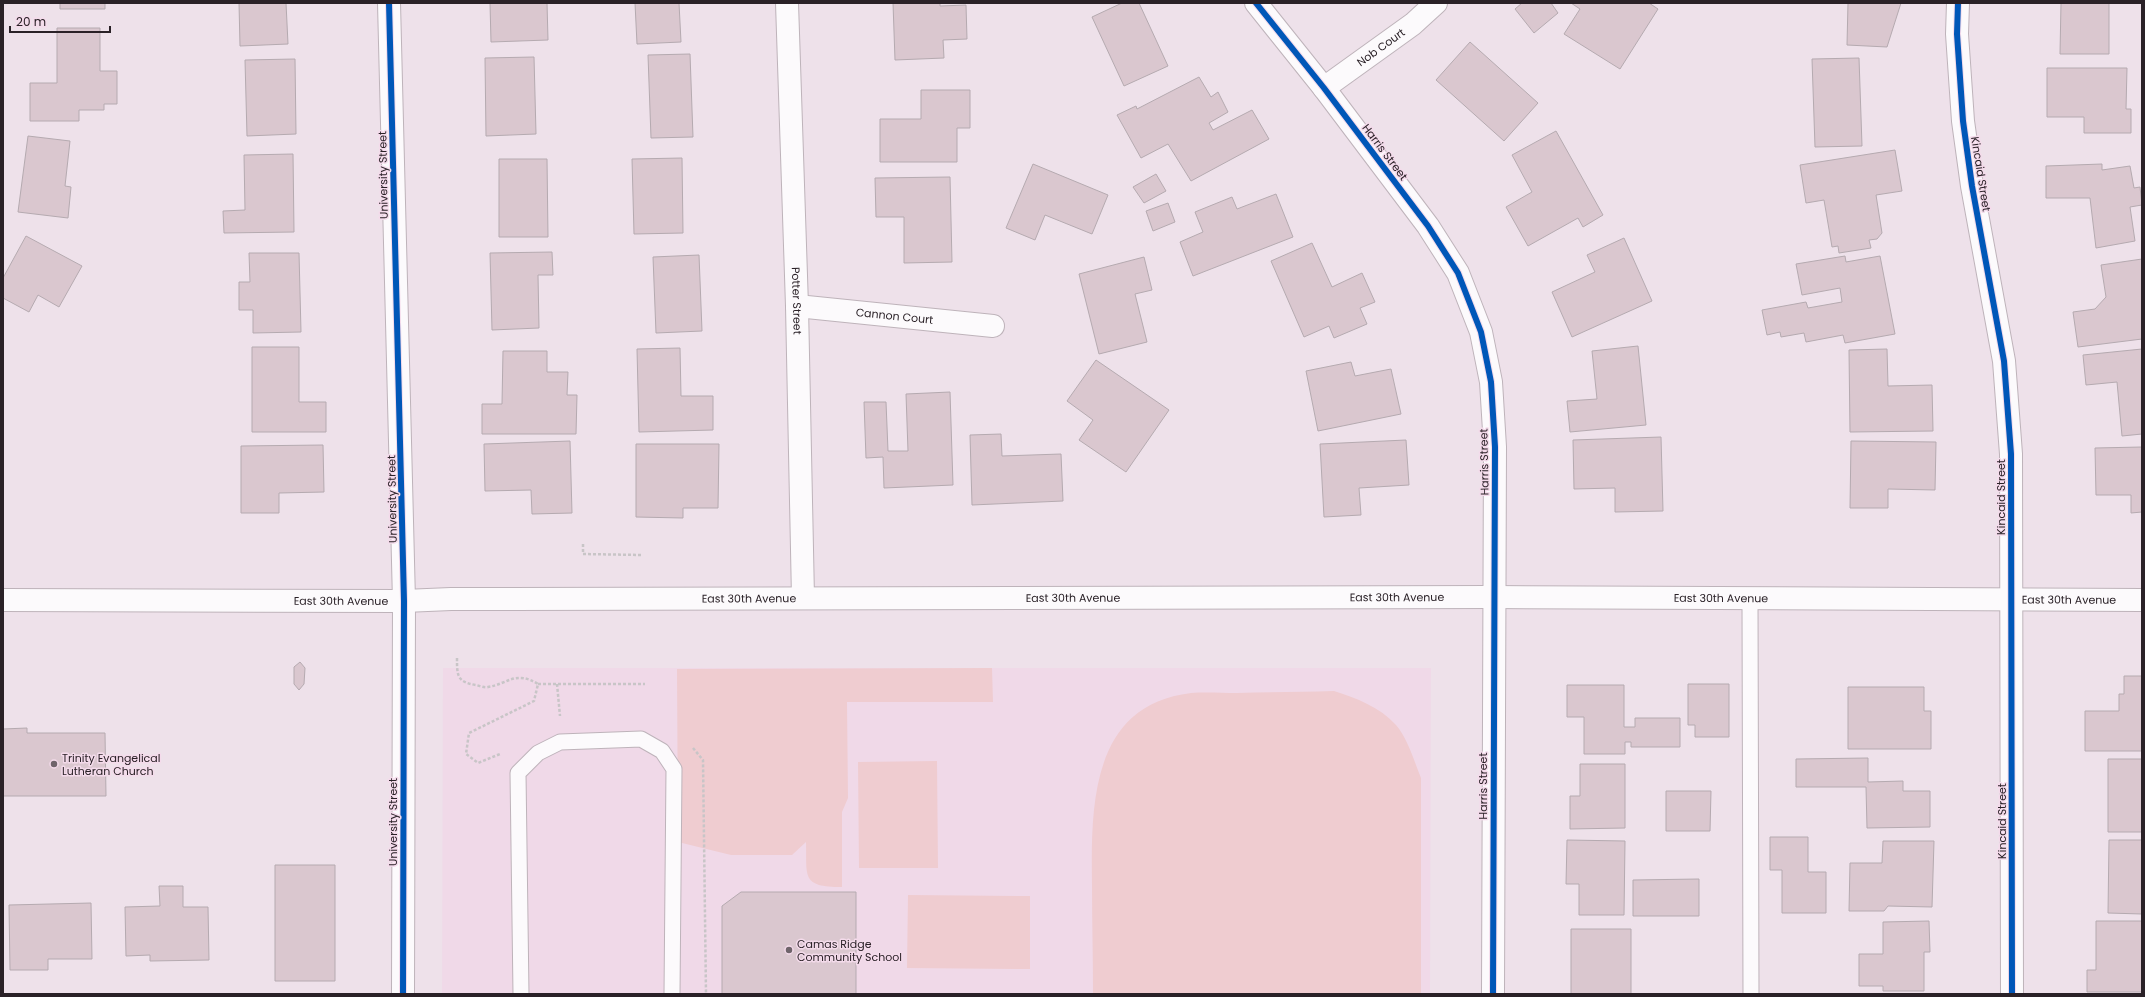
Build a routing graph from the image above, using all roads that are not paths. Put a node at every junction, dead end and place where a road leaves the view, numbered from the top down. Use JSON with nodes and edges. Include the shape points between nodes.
{"nodes":[{"id":1,"x":389,"y":3,"type":"edge"},
{"id":2,"x":787,"y":3,"type":"edge"},
{"id":3,"x":1256,"y":3,"type":"edge"},
{"id":4,"x":1436,"y":3,"type":"edge"},
{"id":5,"x":1958,"y":3,"type":"edge"},
{"id":6,"x":1324,"y":88,"type":"junction"},
{"id":7,"x":797,"y":306,"type":"junction"},
{"id":8,"x":993,"y":326,"type":"dead end"},
{"id":9,"x":1493,"y":597,"type":"junction"},
{"id":10,"x":803,"y":598,"type":"junction"},
{"id":11,"x":3,"y":600,"type":"edge"},
{"id":12,"x":1750,"y":600,"type":"junction"},
{"id":13,"x":2142,"y":600,"type":"edge"},
{"id":14,"x":404,"y":601,"type":"junction"},
{"id":15,"x":2011,"y":601,"type":"junction"},
{"id":16,"x":403,"y":994,"type":"edge"},
{"id":17,"x":520,"y":994,"type":"edge"},
{"id":18,"x":672,"y":994,"type":"edge"},
{"id":19,"x":1493,"y":994,"type":"edge"},
{"id":20,"x":1751,"y":994,"type":"edge"},
{"id":21,"x":2012,"y":994,"type":"edge"}],
"edges":[{"from":1,"to":14,"type":"street","name":"University Street"},
{"from":2,"to":7,"type":"street","name":"Potter Street"},
{"from":3,"to":6,"type":"street","name":"Harris Street"},
{"from":4,"to":6,"type":"street","name":"Nob Court","via":[[1413,24]]},
{"from":5,"to":15,"type":"street","name":"Kincaid Street","via":[[1957,34],[1963,121],[1972,186],[2004,361],[2011,454]]},
{"from":6,"to":9,"type":"street","name":"Harris Street","via":[[1432,232],[1458,273],[1481,332],[1491,382],[1495,448]]},
{"from":7,"to":8,"type":"street","name":"Cannon Court"},
{"from":7,"to":10,"type":"street","name":"Potter Street"},
{"from":9,"to":10,"type":"street","name":"East 30th Avenue"},
{"from":9,"to":12,"type":"street","name":"East 30th Avenue"},
{"from":9,"to":19,"type":"street","name":"Harris Street"},
{"from":10,"to":14,"type":"street","name":"East 30th Avenue"},
{"from":11,"to":14,"type":"street","name":"East 30th Avenue"},
{"from":12,"to":15,"type":"street","name":"East 30th Avenue"},
{"from":12,"to":20,"type":"lane"},
{"from":13,"to":15,"type":"street","name":"East 30th Avenue"},
{"from":14,"to":16,"type":"street","name":"University Street"},
{"from":15,"to":21,"type":"street","name":"Kincaid Street"},
{"from":17,"to":18,"type":"lane","via":[[518,773],[538,753],[560,742],[641,739],[662,751],[674,770]]}]}
